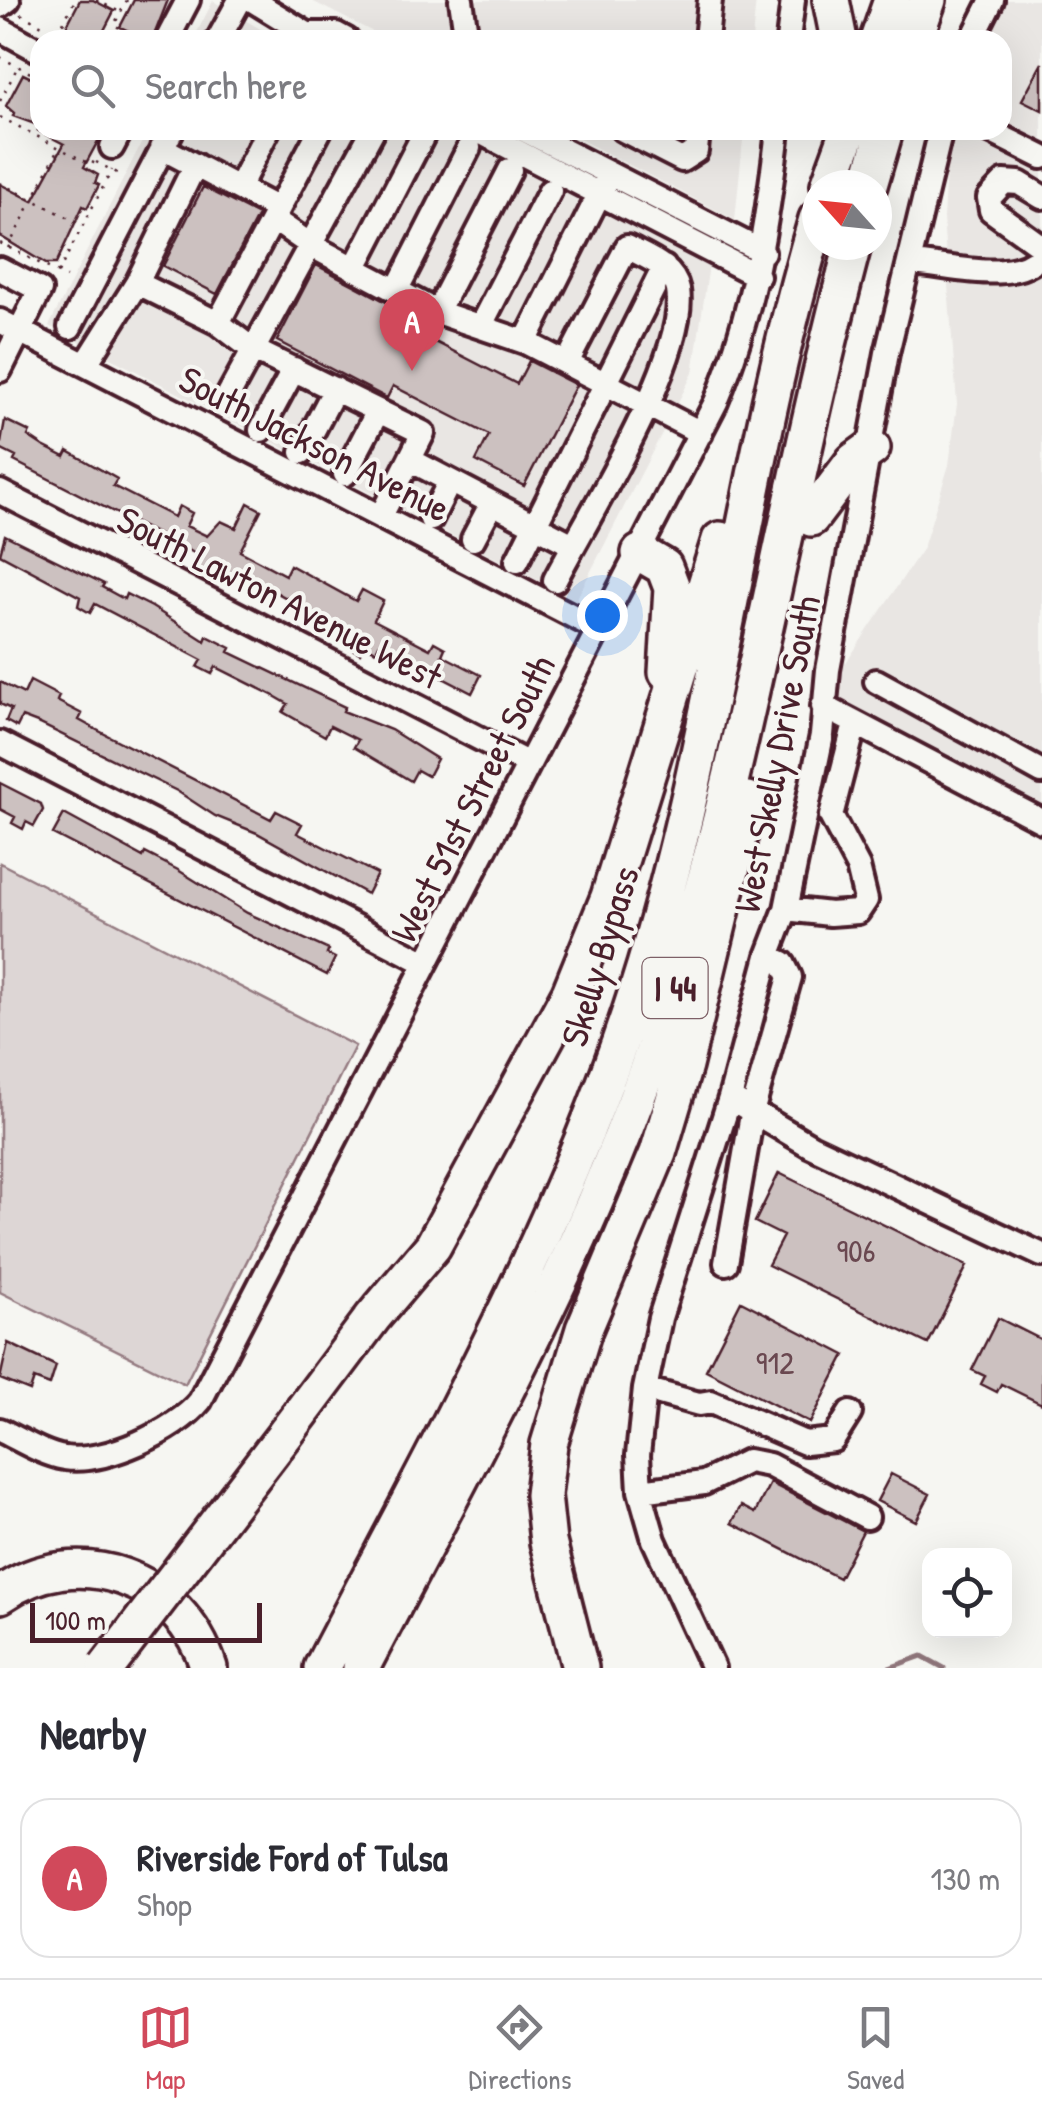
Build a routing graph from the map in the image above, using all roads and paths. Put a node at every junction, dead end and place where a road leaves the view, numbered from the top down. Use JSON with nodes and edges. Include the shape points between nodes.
{"nodes":[{"id":1,"x":75,"y":0,"type":"edge"},
{"id":2,"x":96,"y":0,"type":"edge"},
{"id":3,"x":127,"y":0,"type":"edge"},
{"id":4,"x":188,"y":0,"type":"edge"},
{"id":5,"x":240,"y":0,"type":"edge"},
{"id":6,"x":252,"y":0,"type":"edge"},
{"id":7,"x":462,"y":0,"type":"edge"},
{"id":8,"x":710,"y":0,"type":"edge"},
{"id":9,"x":793,"y":0,"type":"edge"},
{"id":10,"x":831,"y":0,"type":"edge"},
{"id":11,"x":892,"y":0,"type":"edge"},
{"id":12,"x":928,"y":0,"type":"edge"},
{"id":13,"x":992,"y":0,"type":"edge"},
{"id":14,"x":9,"y":5,"type":"edge"},
{"id":15,"x":120,"y":12,"type":"junction"},
{"id":16,"x":0,"y":29,"type":"edge"},
{"id":17,"x":50,"y":30,"type":"edge"},
{"id":18,"x":59,"y":30,"type":"edge"},
{"id":19,"x":123,"y":30,"type":"edge"},
{"id":20,"x":172,"y":30,"type":"edge"},
{"id":21,"x":224,"y":30,"type":"edge"},
{"id":22,"x":300,"y":30,"type":"edge"},
{"id":23,"x":465,"y":30,"type":"edge"},
{"id":24,"x":707,"y":30,"type":"edge"},
{"id":25,"x":789,"y":30,"type":"edge"},
{"id":26,"x":837,"y":30,"type":"edge"},
{"id":27,"x":882,"y":30,"type":"edge"},
{"id":28,"x":918,"y":30,"type":"edge"},
{"id":29,"x":977,"y":30,"type":"edge"},
{"id":30,"x":30,"y":46,"type":"edge"},
{"id":31,"x":0,"y":57,"type":"edge"},
{"id":32,"x":18,"y":66,"type":"junction"},
{"id":33,"x":30,"y":73,"type":"edge"},
{"id":34,"x":0,"y":101,"type":"edge"},
{"id":35,"x":0,"y":117,"type":"edge"},
{"id":36,"x":30,"y":133,"type":"edge"},
{"id":37,"x":44,"y":140,"type":"edge"},
{"id":38,"x":166,"y":140,"type":"edge"},
{"id":39,"x":168,"y":140,"type":"edge"},
{"id":40,"x":263,"y":140,"type":"edge"},
{"id":41,"x":315,"y":140,"type":"edge"},
{"id":42,"x":368,"y":140,"type":"edge"},
{"id":43,"x":421,"y":140,"type":"edge"},
{"id":44,"x":471,"y":140,"type":"edge"},
{"id":45,"x":475,"y":140,"type":"edge"},
{"id":46,"x":539,"y":140,"type":"edge"},
{"id":47,"x":643,"y":140,"type":"edge"},
{"id":48,"x":697,"y":140,"type":"edge"},
{"id":49,"x":777,"y":140,"type":"edge"},
{"id":50,"x":845,"y":140,"type":"edge"},
{"id":51,"x":883,"y":140,"type":"edge"},
{"id":52,"x":939,"y":140,"type":"edge"},
{"id":53,"x":1008,"y":140,"type":"edge"},
{"id":54,"x":59,"y":148,"type":"junction"},
{"id":55,"x":108,"y":151,"type":"edge"},
{"id":56,"x":1042,"y":157,"type":"edge"},
{"id":57,"x":196,"y":165,"type":"junction"},
{"id":58,"x":510,"y":170,"type":"dead end"},
{"id":59,"x":834,"y":170,"type":"edge"},
{"id":60,"x":874,"y":170,"type":"edge"},
{"id":61,"x":121,"y":174,"type":"dead end"},
{"id":62,"x":0,"y":182,"type":"edge"},
{"id":63,"x":604,"y":183,"type":"junction"},
{"id":64,"x":239,"y":187,"type":"junction"},
{"id":65,"x":550,"y":190,"type":"dead end"},
{"id":66,"x":1042,"y":197,"type":"edge"},
{"id":67,"x":33,"y":200,"type":"junction"},
{"id":68,"x":276,"y":214,"type":"junction"},
{"id":69,"x":83,"y":225,"type":"junction"},
{"id":70,"x":0,"y":244,"type":"edge"},
{"id":71,"x":312,"y":246,"type":"junction"},
{"id":72,"x":1042,"y":250,"type":"edge"},
{"id":73,"x":762,"y":252,"type":"junction"},
{"id":74,"x":4,"y":258,"type":"edge"},
{"id":75,"x":805,"y":260,"type":"edge"},
{"id":76,"x":850,"y":260,"type":"edge"},
{"id":77,"x":851,"y":260,"type":"edge"},
{"id":78,"x":912,"y":262,"type":"junction"},
{"id":79,"x":664,"y":267,"type":"junction"},
{"id":80,"x":354,"y":269,"type":"junction"},
{"id":81,"x":58,"y":273,"type":"junction"},
{"id":82,"x":758,"y":276,"type":"junction"},
{"id":83,"x":66,"y":277,"type":"dead end"},
{"id":84,"x":137,"y":282,"type":"junction"},
{"id":85,"x":396,"y":290,"type":"junction"},
{"id":86,"x":437,"y":312,"type":"junction"},
{"id":87,"x":788,"y":321,"type":"junction"},
{"id":88,"x":218,"y":324,"type":"junction"},
{"id":89,"x":10,"y":326,"type":"edge"},
{"id":90,"x":481,"y":326,"type":"junction"},
{"id":91,"x":70,"y":328,"type":"dead end"},
{"id":92,"x":525,"y":342,"type":"junction"},
{"id":93,"x":252,"y":349,"type":"junction"},
{"id":94,"x":567,"y":363,"type":"junction"},
{"id":95,"x":86,"y":364,"type":"junction"},
{"id":96,"x":294,"y":369,"type":"junction"},
{"id":97,"x":0,"y":370,"type":"edge"},
{"id":98,"x":606,"y":384,"type":"junction"},
{"id":99,"x":335,"y":389,"type":"junction"},
{"id":100,"x":228,"y":396,"type":"dead end"},
{"id":101,"x":646,"y":404,"type":"junction"},
{"id":102,"x":378,"y":411,"type":"junction"},
{"id":103,"x":262,"y":430,"type":"dead end"},
{"id":104,"x":701,"y":433,"type":"junction"},
{"id":105,"x":872,"y":448,"type":"junction"},
{"id":106,"x":302,"y":452,"type":"dead end"},
{"id":107,"x":410,"y":460,"type":"junction"},
{"id":108,"x":345,"y":474,"type":"dead end"},
{"id":109,"x":450,"y":481,"type":"junction"},
{"id":110,"x":0,"y":492,"type":"edge"},
{"id":111,"x":492,"y":502,"type":"junction"},
{"id":112,"x":380,"y":516,"type":"junction"},
{"id":113,"x":430,"y":518,"type":"dead end"},
{"id":114,"x":811,"y":518,"type":"junction"},
{"id":115,"x":535,"y":525,"type":"junction"},
{"id":116,"x":473,"y":540,"type":"dead end"},
{"id":117,"x":573,"y":545,"type":"junction"},
{"id":118,"x":640,"y":553,"type":"junction"},
{"id":119,"x":517,"y":561,"type":"dead end"},
{"id":120,"x":555,"y":580,"type":"dead end"},
{"id":121,"x":598,"y":629,"type":"junction"},
{"id":122,"x":876,"y":681,"type":"dead end"},
{"id":123,"x":823,"y":706,"type":"junction"},
{"id":124,"x":855,"y":723,"type":"junction"},
{"id":125,"x":666,"y":728,"type":"junction"},
{"id":126,"x":0,"y":743,"type":"edge"},
{"id":127,"x":529,"y":764,"type":"junction"},
{"id":128,"x":1042,"y":772,"type":"edge"},
{"id":129,"x":1042,"y":822,"type":"edge"},
{"id":130,"x":786,"y":909,"type":"junction"},
{"id":131,"x":768,"y":956,"type":"junction"},
{"id":132,"x":426,"y":962,"type":"junction"},
{"id":133,"x":730,"y":1098,"type":"junction"},
{"id":134,"x":753,"y":1109,"type":"junction"},
{"id":135,"x":1033,"y":1250,"type":"edge"},
{"id":136,"x":726,"y":1263,"type":"dead end"},
{"id":137,"x":645,"y":1389,"type":"junction"},
{"id":138,"x":850,"y":1413,"type":"dead end"},
{"id":139,"x":0,"y":1430,"type":"edge"},
{"id":140,"x":640,"y":1491,"type":"junction"},
{"id":141,"x":867,"y":1517,"type":"dead end"},
{"id":142,"x":0,"y":1595,"type":"edge"},
{"id":143,"x":106,"y":1668,"type":"edge"},
{"id":144,"x":208,"y":1668,"type":"edge"},
{"id":145,"x":322,"y":1668,"type":"edge"},
{"id":146,"x":362,"y":1668,"type":"edge"},
{"id":147,"x":580,"y":1668,"type":"edge"},
{"id":148,"x":713,"y":1668,"type":"edge"}],
"edges":[{"from":1,"to":18,"type":"path"},
{"from":2,"to":15,"type":"path"},
{"from":3,"to":15,"type":"path"},
{"from":4,"to":20,"type":"street"},
{"from":5,"to":21,"type":"street"},
{"from":6,"to":22,"type":"street"},
{"from":7,"to":23,"type":"street"},
{"from":8,"to":24,"type":"street"},
{"from":9,"to":25,"type":"street"},
{"from":10,"to":26,"type":"highway"},
{"from":11,"to":27,"type":"highway"},
{"from":12,"to":28,"type":"highway"},
{"from":13,"to":29,"type":"street"},
{"from":14,"to":17,"type":"path"},
{"from":15,"to":19,"type":"path","via":[[114,25]]},
{"from":16,"to":30,"type":"street"},
{"from":31,"to":32,"type":"path"},
{"from":32,"to":33,"type":"path"},
{"from":32,"to":34,"type":"path"},
{"from":35,"to":36,"type":"path"},
{"from":37,"to":54,"type":"path"},
{"from":38,"to":91,"type":"street"},
{"from":39,"to":57,"type":"street"},
{"from":40,"to":64,"type":"street"},
{"from":41,"to":68,"type":"street"},
{"from":42,"to":71,"type":"street"},
{"from":43,"to":80,"type":"street"},
{"from":44,"to":85,"type":"street"},
{"from":45,"to":63,"type":"street"},
{"from":46,"to":63,"type":"street"},
{"from":47,"to":48,"type":"street","via":[[682,160],[696,151]]},
{"from":49,"to":73,"type":"street","name":"West 51st Street South"},
{"from":50,"to":59,"type":"highway"},
{"from":51,"to":60,"type":"highway"},
{"from":52,"to":78,"type":"street","name":"West Skelly Drive South"},
{"from":53,"to":56,"type":"street"},
{"from":54,"to":55,"type":"path","via":[[92,165]]},
{"from":54,"to":67,"type":"path"},
{"from":55,"to":61,"type":"path"},
{"from":55,"to":69,"type":"path"},
{"from":57,"to":64,"type":"street"},
{"from":57,"to":84,"type":"street"},
{"from":58,"to":86,"type":"street"},
{"from":62,"to":67,"type":"path"},
{"from":63,"to":73,"type":"street"},
{"from":63,"to":82,"type":"street"},
{"from":63,"to":92,"type":"street"},
{"from":64,"to":68,"type":"street"},
{"from":65,"to":90,"type":"street"},
{"from":66,"to":72,"type":"street","via":[[1004,182],[989,198],[990,210]]},
{"from":67,"to":69,"type":"path"},
{"from":67,"to":74,"type":"path"},
{"from":68,"to":71,"type":"street"},
{"from":68,"to":88,"type":"street"},
{"from":69,"to":81,"type":"path"},
{"from":70,"to":74,"type":"path"},
{"from":71,"to":80,"type":"street"},
{"from":71,"to":93,"type":"street"},
{"from":72,"to":78,"type":"street","via":[[1035,262],[1011,272]]},
{"from":73,"to":82,"type":"street","name":"West 51st Street South"},
{"from":74,"to":81,"type":"path"},
{"from":74,"to":89,"type":"street","via":[[40,290]]},
{"from":75,"to":87,"type":"highway","name":"Skelly Bypass","number":"I 44"},
{"from":76,"to":146,"type":"highway","name":"Skelly Bypass","number":"I 44","via":[[711,849],[636,1104],[551,1300]]},
{"from":77,"to":114,"type":"highway"},
{"from":78,"to":105,"type":"street","name":"West Skelly Drive South","via":[[886,353]]},
{"from":79,"to":94,"type":"street","via":[[627,246]]},
{"from":79,"to":98,"type":"street"},
{"from":79,"to":101,"type":"street","via":[[678,288],[678,314],[672,349]]},
{"from":80,"to":85,"type":"street"},
{"from":81,"to":83,"type":"path"},
{"from":82,"to":104,"type":"street","name":"West 51st Street South","via":[[736,353]]},
{"from":84,"to":88,"type":"street"},
{"from":84,"to":95,"type":"street"},
{"from":85,"to":86,"type":"street"},
{"from":86,"to":90,"type":"street"},
{"from":87,"to":125,"type":"highway"},
{"from":87,"to":145,"type":"highway","name":"Skelly Bypass","number":"I 44","via":[[662,909],[614,1056],[529,1266]]},
{"from":88,"to":93,"type":"street"},
{"from":89,"to":95,"type":"street","name":"South Jackson Avenue"},
{"from":89,"to":97,"type":"street"},
{"from":90,"to":92,"type":"street"},
{"from":92,"to":94,"type":"street"},
{"from":93,"to":96,"type":"street"},
{"from":93,"to":100,"type":"street"},
{"from":94,"to":98,"type":"street"},
{"from":95,"to":112,"type":"street","name":"South Jackson Avenue"},
{"from":96,"to":99,"type":"street"},
{"from":96,"to":103,"type":"street"},
{"from":98,"to":101,"type":"street"},
{"from":98,"to":115,"type":"street"},
{"from":99,"to":102,"type":"street"},
{"from":99,"to":106,"type":"street"},
{"from":101,"to":104,"type":"street"},
{"from":101,"to":117,"type":"street"},
{"from":102,"to":107,"type":"street","via":[[424,433]]},
{"from":102,"to":108,"type":"street"},
{"from":104,"to":118,"type":"street","name":"West 51st Street South"},
{"from":105,"to":114,"type":"highway","via":[[854,461]]},
{"from":105,"to":123,"type":"street","name":"West Skelly Drive South"},
{"from":107,"to":109,"type":"street"},
{"from":107,"to":112,"type":"street"},
{"from":109,"to":111,"type":"street"},
{"from":109,"to":113,"type":"street"},
{"from":110,"to":127,"type":"street","name":"South Lawton Avenue West"},
{"from":111,"to":115,"type":"street"},
{"from":111,"to":116,"type":"street"},
{"from":112,"to":121,"type":"street","name":"South Jackson Avenue"},
{"from":114,"to":147,"type":"highway","via":[[684,1066],[658,1154],[584,1329],[549,1444],[543,1495],[548,1542]]},
{"from":115,"to":117,"type":"street"},
{"from":115,"to":119,"type":"street"},
{"from":117,"to":120,"type":"street"},
{"from":118,"to":121,"type":"street","name":"West 51st Street South"},
{"from":118,"to":125,"type":"highway","via":[[664,568],[672,588]]},
{"from":121,"to":127,"type":"street","name":"West 51st Street South"},
{"from":122,"to":128,"type":"street"},
{"from":123,"to":124,"type":"street"},
{"from":123,"to":130,"type":"street","name":"West Skelly Drive South"},
{"from":124,"to":129,"type":"street"},
{"from":124,"to":130,"type":"street","via":[[831,816],[858,867],[866,900],[858,912]]},
{"from":125,"to":143,"type":"highway","bridge":true,"via":[[570,993],[433,1246]]},
{"from":126,"to":132,"type":"street"},
{"from":127,"to":132,"type":"street","name":"West 51st Street South"},
{"from":130,"to":131,"type":"street","name":"West Skelly Drive South"},
{"from":131,"to":133,"type":"street","name":"West Skelly Drive South"},
{"from":131,"to":134,"type":"street","via":[[783,963],[790,977]]},
{"from":132,"to":139,"type":"street","name":"West 51st Street South","via":[[187,1417],[119,1449],[65,1458]]},
{"from":133,"to":134,"type":"street"},
{"from":133,"to":137,"type":"street","name":"West Skelly Drive South","via":[[660,1318]]},
{"from":134,"to":135,"type":"street","via":[[811,1146]]},
{"from":134,"to":136,"type":"street"},
{"from":137,"to":138,"type":"street","via":[[711,1402],[810,1443],[833,1440]]},
{"from":137,"to":140,"type":"street","name":"West Skelly Drive South"},
{"from":140,"to":141,"type":"street","via":[[704,1483],[748,1461]]},
{"from":140,"to":148,"type":"street","name":"West Skelly Drive South","via":[[654,1540]]},
{"from":142,"to":144,"type":"highway","via":[[56,1570],[117,1572],[169,1604],[198,1640]]}]}
